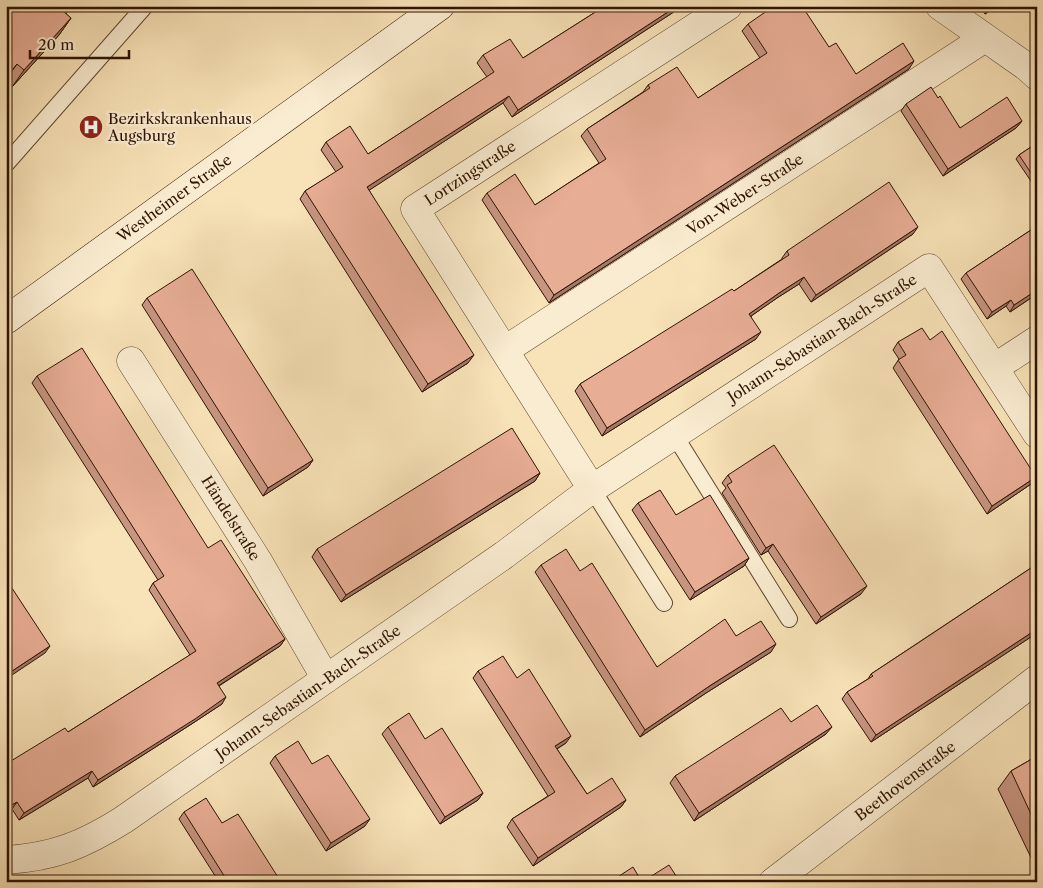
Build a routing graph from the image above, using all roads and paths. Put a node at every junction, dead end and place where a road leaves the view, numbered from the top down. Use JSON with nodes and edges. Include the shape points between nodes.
{"nodes":[{"id":1,"x":145,"y":6,"type":"edge"},
{"id":2,"x":440,"y":6,"type":"edge"},
{"id":3,"x":728,"y":6,"type":"edge"},
{"id":4,"x":940,"y":6,"type":"edge"},
{"id":5,"x":985,"y":38,"type":"junction"},
{"id":6,"x":1037,"y":76,"type":"edge"},
{"id":7,"x":6,"y":164,"type":"edge"},
{"id":8,"x":6,"y":320,"type":"edge"},
{"id":9,"x":1037,"y":340,"type":"edge"},
{"id":10,"x":505,"y":350,"type":"junction"},
{"id":11,"x":131,"y":361,"type":"dead end"},
{"id":12,"x":994,"y":368,"type":"junction"},
{"id":13,"x":1037,"y":434,"type":"edge"},
{"id":14,"x":675,"y":436,"type":"junction"},
{"id":15,"x":592,"y":488,"type":"junction"},
{"id":16,"x":664,"y":603,"type":"dead end"},
{"id":17,"x":789,"y":619,"type":"dead end"},
{"id":18,"x":326,"y":679,"type":"junction"},
{"id":19,"x":1037,"y":679,"type":"edge"},
{"id":20,"x":6,"y":860,"type":"edge"},
{"id":21,"x":773,"y":882,"type":"edge"}],
"edges":[{"from":1,"to":7,"type":"lane"},
{"from":2,"to":8,"type":"street","name":"Westheimer Straße"},
{"from":3,"to":10,"type":"street","name":"Lortzingstraße","via":[[415,209]]},
{"from":4,"to":5,"type":"street"},
{"from":5,"to":6,"type":"street"},
{"from":5,"to":10,"type":"street","name":"Von-Weber-Straße"},
{"from":9,"to":12,"type":"street"},
{"from":10,"to":15,"type":"street","name":"Lortzingstraße"},
{"from":11,"to":18,"type":"street","name":"Händelstraße","via":[[258,561]]},
{"from":12,"to":13,"type":"street","name":"Johann-Sebastian-Bach-Straße"},
{"from":12,"to":14,"type":"street","name":"Johann-Sebastian-Bach-Straße","via":[[930,268]]},
{"from":14,"to":15,"type":"street","name":"Johann-Sebastian-Bach-Straße"},
{"from":14,"to":17,"type":"lane"},
{"from":15,"to":16,"type":"lane"},
{"from":15,"to":18,"type":"street","name":"Johann-Sebastian-Bach-Straße","via":[[504,555]]},
{"from":18,"to":20,"type":"street","name":"Johann-Sebastian-Bach-Straße","via":[[97,836],[56,853]]},
{"from":19,"to":21,"type":"street","name":"Beethovenstraße"}]}
